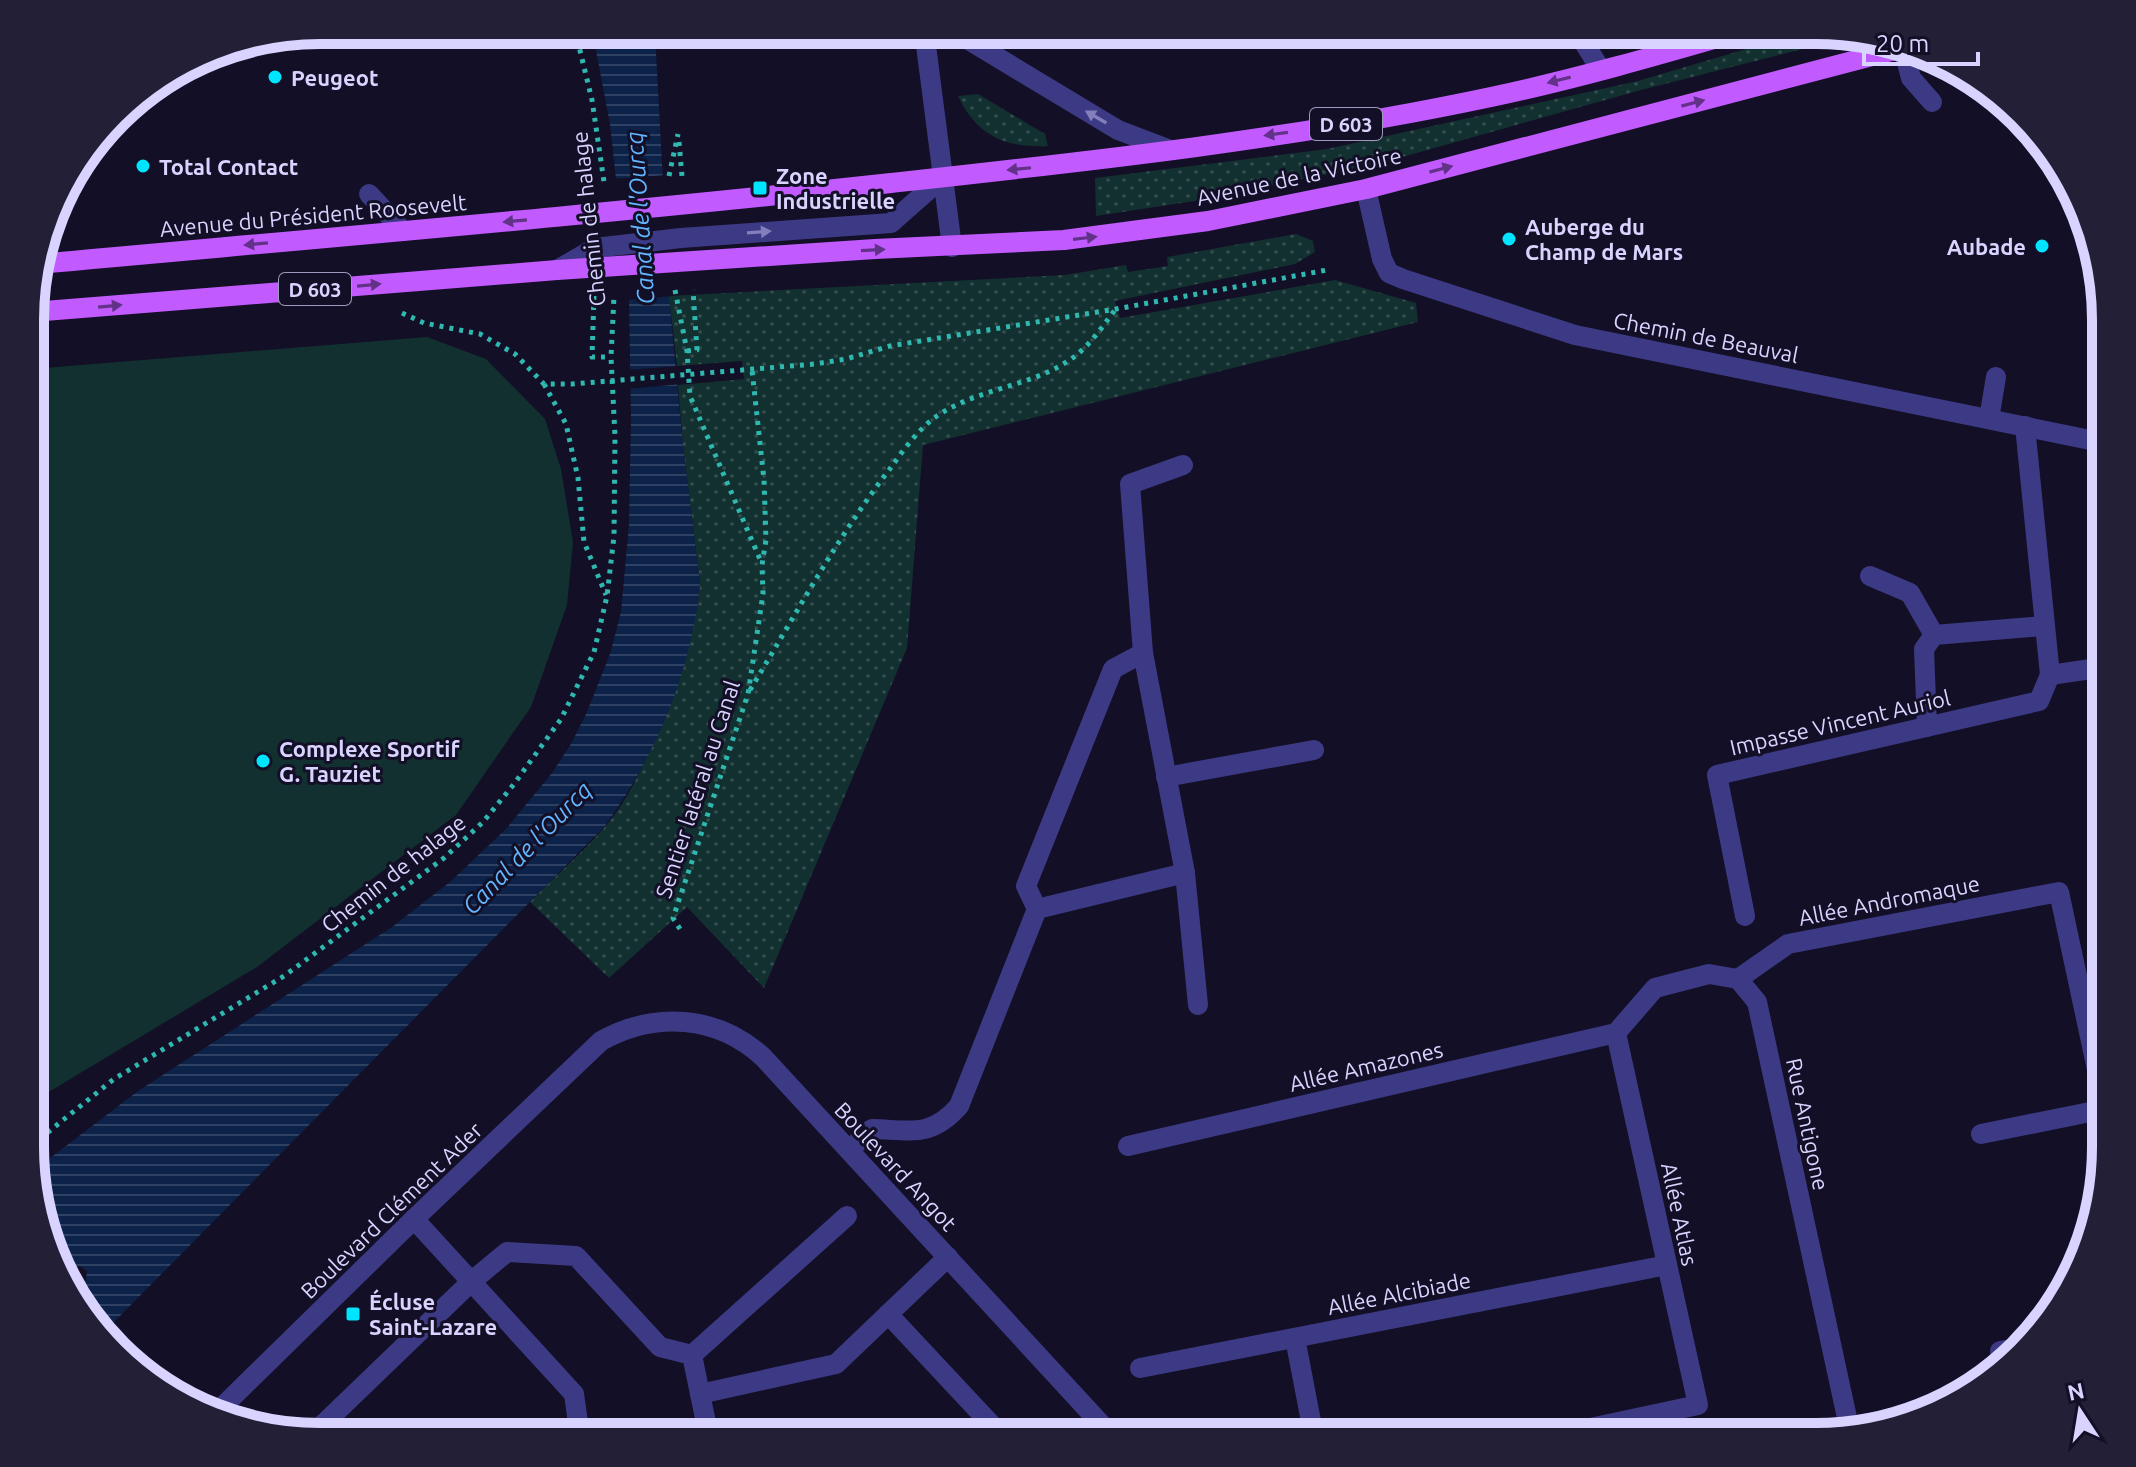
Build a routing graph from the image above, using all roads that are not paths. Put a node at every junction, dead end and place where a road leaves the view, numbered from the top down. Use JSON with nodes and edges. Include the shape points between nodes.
{"nodes":[{"id":1,"x":926,"y":44,"type":"edge"},
{"id":2,"x":976,"y":44,"type":"edge"},
{"id":3,"x":1585,"y":45,"type":"edge"},
{"id":4,"x":1692,"y":45,"type":"edge"},
{"id":5,"x":1884,"y":53,"type":"edge"},
{"id":6,"x":1908,"y":60,"type":"edge"},
{"id":7,"x":1601,"y":70,"type":"junction"},
{"id":8,"x":1932,"y":102,"type":"dead end"},
{"id":9,"x":1168,"y":149,"type":"junction"},
{"id":10,"x":943,"y":177,"type":"junction"},
{"id":11,"x":1366,"y":189,"type":"junction"},
{"id":12,"x":369,"y":194,"type":"dead end"},
{"id":13,"x":593,"y":214,"type":"joint"},
{"id":14,"x":403,"y":231,"type":"junction"},
{"id":15,"x":952,"y":247,"type":"junction"},
{"id":16,"x":50,"y":263,"type":"edge"},
{"id":17,"x":557,"y":270,"type":"junction"},
{"id":18,"x":44,"y":311,"type":"edge"},
{"id":19,"x":1996,"y":377,"type":"dead end"},
{"id":20,"x":1989,"y":419,"type":"junction"},
{"id":21,"x":2025,"y":426,"type":"junction"},
{"id":22,"x":2091,"y":440,"type":"edge"},
{"id":23,"x":1183,"y":465,"type":"dead end"},
{"id":24,"x":1870,"y":576,"type":"dead end"},
{"id":25,"x":2044,"y":626,"type":"junction"},
{"id":26,"x":1934,"y":635,"type":"junction"},
{"id":27,"x":1143,"y":653,"type":"junction"},
{"id":28,"x":2091,"y":669,"type":"edge"},
{"id":29,"x":2050,"y":675,"type":"junction"},
{"id":30,"x":1927,"y":727,"type":"junction"},
{"id":31,"x":1314,"y":750,"type":"dead end"},
{"id":32,"x":1166,"y":777,"type":"junction"},
{"id":33,"x":1185,"y":873,"type":"junction"},
{"id":34,"x":1037,"y":909,"type":"junction"},
{"id":35,"x":1745,"y":916,"type":"dead end"},
{"id":36,"x":1738,"y":979,"type":"junction"},
{"id":37,"x":1198,"y":1005,"type":"dead end"},
{"id":38,"x":1616,"y":1033,"type":"junction"},
{"id":39,"x":601,"y":1041,"type":"joint"},
{"id":40,"x":2091,"y":1042,"type":"edge"},
{"id":41,"x":2091,"y":1111,"type":"edge"},
{"id":42,"x":1981,"y":1134,"type":"dead end"},
{"id":43,"x":1128,"y":1146,"type":"dead end"},
{"id":44,"x":849,"y":1150,"type":"junction"},
{"id":45,"x":847,"y":1216,"type":"dead end"},
{"id":46,"x":414,"y":1219,"type":"junction"},
{"id":47,"x":948,"y":1257,"type":"junction"},
{"id":48,"x":1667,"y":1265,"type":"junction"},
{"id":49,"x":472,"y":1281,"type":"junction"},
{"id":50,"x":888,"y":1314,"type":"junction"},
{"id":51,"x":1295,"y":1338,"type":"junction"},
{"id":52,"x":692,"y":1355,"type":"junction"},
{"id":53,"x":1140,"y":1368,"type":"dead end"},
{"id":54,"x":700,"y":1394,"type":"junction"},
{"id":55,"x":224,"y":1405,"type":"edge"},
{"id":56,"x":1848,"y":1420,"type":"edge"},
{"id":57,"x":326,"y":1422,"type":"edge"},
{"id":58,"x":578,"y":1422,"type":"edge"},
{"id":59,"x":706,"y":1422,"type":"edge"},
{"id":60,"x":989,"y":1422,"type":"edge"},
{"id":61,"x":1100,"y":1423,"type":"edge"},
{"id":62,"x":1311,"y":1423,"type":"edge"},
{"id":63,"x":1614,"y":1423,"type":"edge"}],
"edges":[{"from":1,"to":10,"type":"street"},
{"from":9,"to":2,"type":"street","one_way":true,"via":[[1118,130]]},
{"from":3,"to":7,"type":"street"},
{"from":4,"to":7,"type":"main road","name":"Avenue de la Victoire","number":"D 603"},
{"from":11,"to":5,"type":"main road","name":"Avenue de la Victoire","number":"D 603","one_way":true},
{"from":6,"to":8,"type":"street","via":[[1911,78]]},
{"from":7,"to":9,"type":"main road","name":"Avenue de la Victoire","number":"D 603","one_way":true,"via":[[1324,128]]},
{"from":9,"to":10,"type":"main road","name":"Avenue de la Victoire","number":"D 603","one_way":true},
{"from":10,"to":13,"type":"main road","name":"Avenue de la Victoire","number":"D 603","via":[[674,198]]},
{"from":10,"to":15,"type":"street"},
{"from":17,"to":10,"type":"street","one_way":true,"via":[[595,248],[891,223]]},
{"from":15,"to":11,"type":"main road","name":"Avenue de la Victoire","number":"D 603","one_way":true,"via":[[1064,240],[1208,221]]},
{"from":11,"to":20,"type":"street","name":"Chemin de Beauval","via":[[1382,259],[1389,273],[1403,279],[1575,335]]},
{"from":12,"to":14,"type":"street"},
{"from":13,"to":14,"type":"main road","name":"Avenue du Président Roosevelt","number":"D 603","one_way":true},
{"from":14,"to":16,"type":"main road","name":"Avenue du Président Roosevelt","number":"D 603","one_way":true},
{"from":17,"to":15,"type":"main road","name":"Avenue de la Victoire","number":"D 603","one_way":true,"via":[[679,272]]},
{"from":18,"to":17,"type":"main road","number":"D 603","one_way":true},
{"from":19,"to":20,"type":"street"},
{"from":20,"to":21,"type":"street","name":"Chemin de Beauval"},
{"from":21,"to":22,"type":"street","name":"Chemin de Beauval"},
{"from":21,"to":25,"type":"street"},
{"from":23,"to":27,"type":"street","via":[[1130,484]]},
{"from":24,"to":26,"type":"street","via":[[1910,593]]},
{"from":25,"to":26,"type":"street"},
{"from":25,"to":29,"type":"street"},
{"from":26,"to":30,"type":"street","via":[[1924,649]]},
{"from":27,"to":32,"type":"street"},
{"from":27,"to":34,"type":"street","via":[[1113,669],[1026,886]]},
{"from":28,"to":29,"type":"street"},
{"from":29,"to":30,"type":"street","name":"Impasse Vincent Auriol","via":[[2039,701]]},
{"from":30,"to":35,"type":"street","name":"Impasse Vincent Auriol","via":[[1717,775]]},
{"from":31,"to":32,"type":"street"},
{"from":32,"to":33,"type":"street"},
{"from":33,"to":34,"type":"street"},
{"from":33,"to":37,"type":"street"},
{"from":34,"to":44,"type":"street","via":[[959,1106],[944,1123],[922,1130],[872,1129]]},
{"from":36,"to":38,"type":"street","via":[[1709,974],[1655,988]]},
{"from":36,"to":40,"type":"street","name":"Allée Andromaque","via":[[1788,944],[2059,892]]},
{"from":36,"to":56,"type":"street","name":"Rue Antigone","via":[[1757,1002]]},
{"from":38,"to":43,"type":"street","name":"Allée Amazones"},
{"from":38,"to":48,"type":"street","name":"Allée Atlas"},
{"from":39,"to":44,"type":"street","name":"Boulevard Angot","via":[[668,1020],[732,1035],[763,1057]]},
{"from":39,"to":46,"type":"street","name":"Boulevard Clément Ader"},
{"from":41,"to":42,"type":"street"},
{"from":44,"to":47,"type":"street","name":"Boulevard Angot"},
{"from":45,"to":52,"type":"street"},
{"from":46,"to":49,"type":"street"},
{"from":46,"to":55,"type":"street","name":"Boulevard Clément Ader"},
{"from":47,"to":50,"type":"street"},
{"from":47,"to":61,"type":"street","name":"Boulevard Angot"},
{"from":48,"to":51,"type":"street","name":"Allée Alcibiade"},
{"from":48,"to":63,"type":"street","name":"Allée Atlas","via":[[1698,1405]]},
{"from":49,"to":52,"type":"street","via":[[507,1252],[576,1256],[660,1347]]},
{"from":49,"to":57,"type":"street"},
{"from":49,"to":58,"type":"street","via":[[574,1394]]},
{"from":50,"to":54,"type":"street","via":[[836,1364]]},
{"from":50,"to":60,"type":"street"},
{"from":51,"to":53,"type":"street","name":"Allée Alcibiade"},
{"from":51,"to":62,"type":"street"},
{"from":52,"to":54,"type":"street"},
{"from":54,"to":59,"type":"street"}]}
